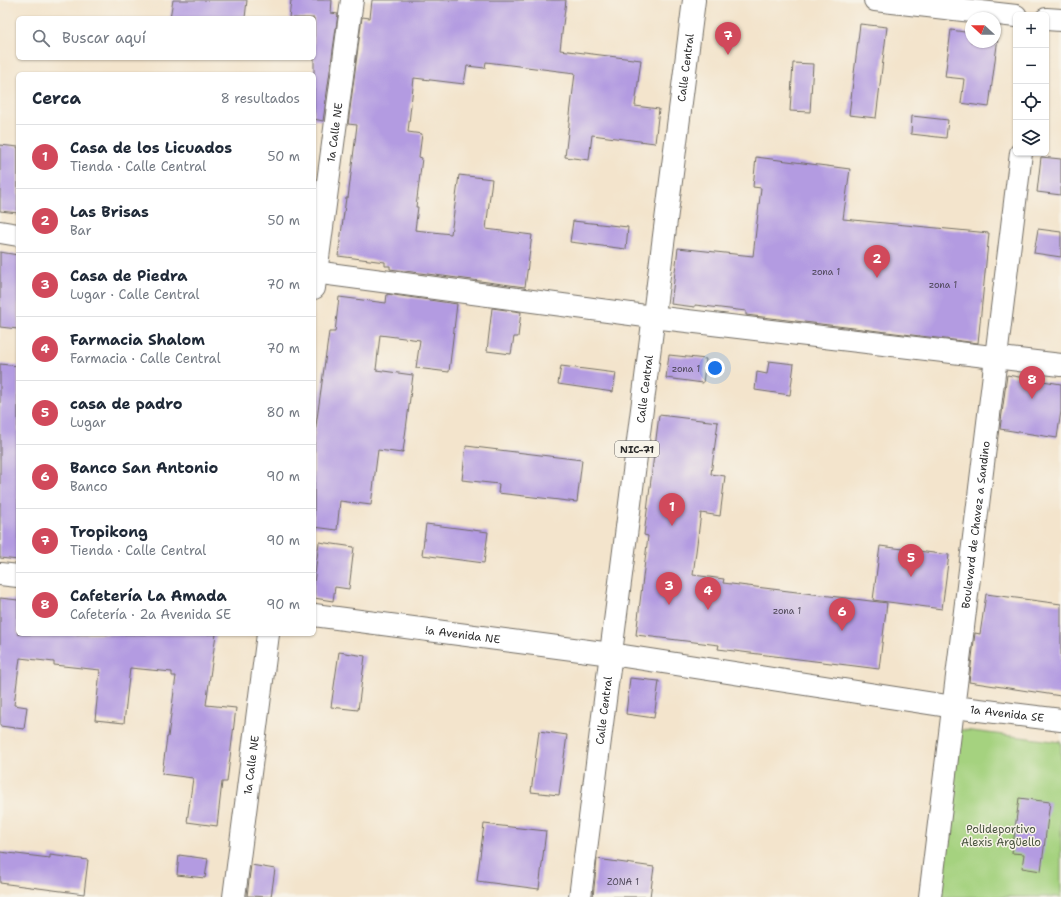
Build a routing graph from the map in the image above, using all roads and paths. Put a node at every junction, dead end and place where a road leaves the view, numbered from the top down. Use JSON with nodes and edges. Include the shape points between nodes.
{"nodes":[{"id":1,"x":352,"y":0,"type":"edge"},
{"id":2,"x":694,"y":0,"type":"edge"},
{"id":3,"x":875,"y":0,"type":"edge"},
{"id":4,"x":1013,"y":16,"type":"edge"},
{"id":5,"x":1049,"y":19,"type":"edge"},
{"id":6,"x":1061,"y":20,"type":"edge"},
{"id":7,"x":1021,"y":156,"type":"edge"},
{"id":8,"x":0,"y":232,"type":"edge"},
{"id":9,"x":16,"y":235,"type":"edge"},
{"id":10,"x":316,"y":270,"type":"edge"},
{"id":11,"x":316,"y":278,"type":"edge"},
{"id":12,"x":653,"y":317,"type":"junction"},
{"id":13,"x":996,"y":356,"type":"junction"},
{"id":14,"x":1061,"y":364,"type":"edge"},
{"id":15,"x":0,"y":574,"type":"edge"},
{"id":16,"x":16,"y":576,"type":"edge"},
{"id":17,"x":316,"y":615,"type":"edge"},
{"id":18,"x":268,"y":636,"type":"edge"},
{"id":19,"x":611,"y":654,"type":"junction"},
{"id":20,"x":954,"y":707,"type":"junction"},
{"id":21,"x":1061,"y":720,"type":"edge"},
{"id":22,"x":234,"y":897,"type":"edge"},
{"id":23,"x":580,"y":897,"type":"edge"},
{"id":24,"x":930,"y":897,"type":"edge"}],
"edges":[{"from":1,"to":10,"type":"main road","name":"1a Calle NE"},
{"from":2,"to":12,"type":"main road","name":"Calle Central","number":"NIC-71"},
{"from":3,"to":4,"type":"main road"},
{"from":5,"to":6,"type":"main road"},
{"from":7,"to":13,"type":"main road","name":"Boulevard de Chavez a Sandino"},
{"from":8,"to":9,"type":"main road"},
{"from":11,"to":12,"type":"main road"},
{"from":12,"to":13,"type":"main road"},
{"from":12,"to":19,"type":"main road","name":"Calle Central","number":"NIC-71"},
{"from":13,"to":14,"type":"main road"},
{"from":13,"to":20,"type":"main road","name":"Boulevard de Chavez a Sandino"},
{"from":15,"to":16,"type":"main road"},
{"from":17,"to":19,"type":"main road","name":"!a Avenida NE"},
{"from":18,"to":22,"type":"main road","name":"1a Calle NE"},
{"from":19,"to":20,"type":"main road","name":"!a Avenida NE"},
{"from":19,"to":23,"type":"main road","name":"Calle Central","number":"NIC-71"},
{"from":20,"to":21,"type":"main road","name":"1a Avenida SE"},
{"from":20,"to":24,"type":"main road","name":"Boulevard de Chavez a Sandino"}]}
